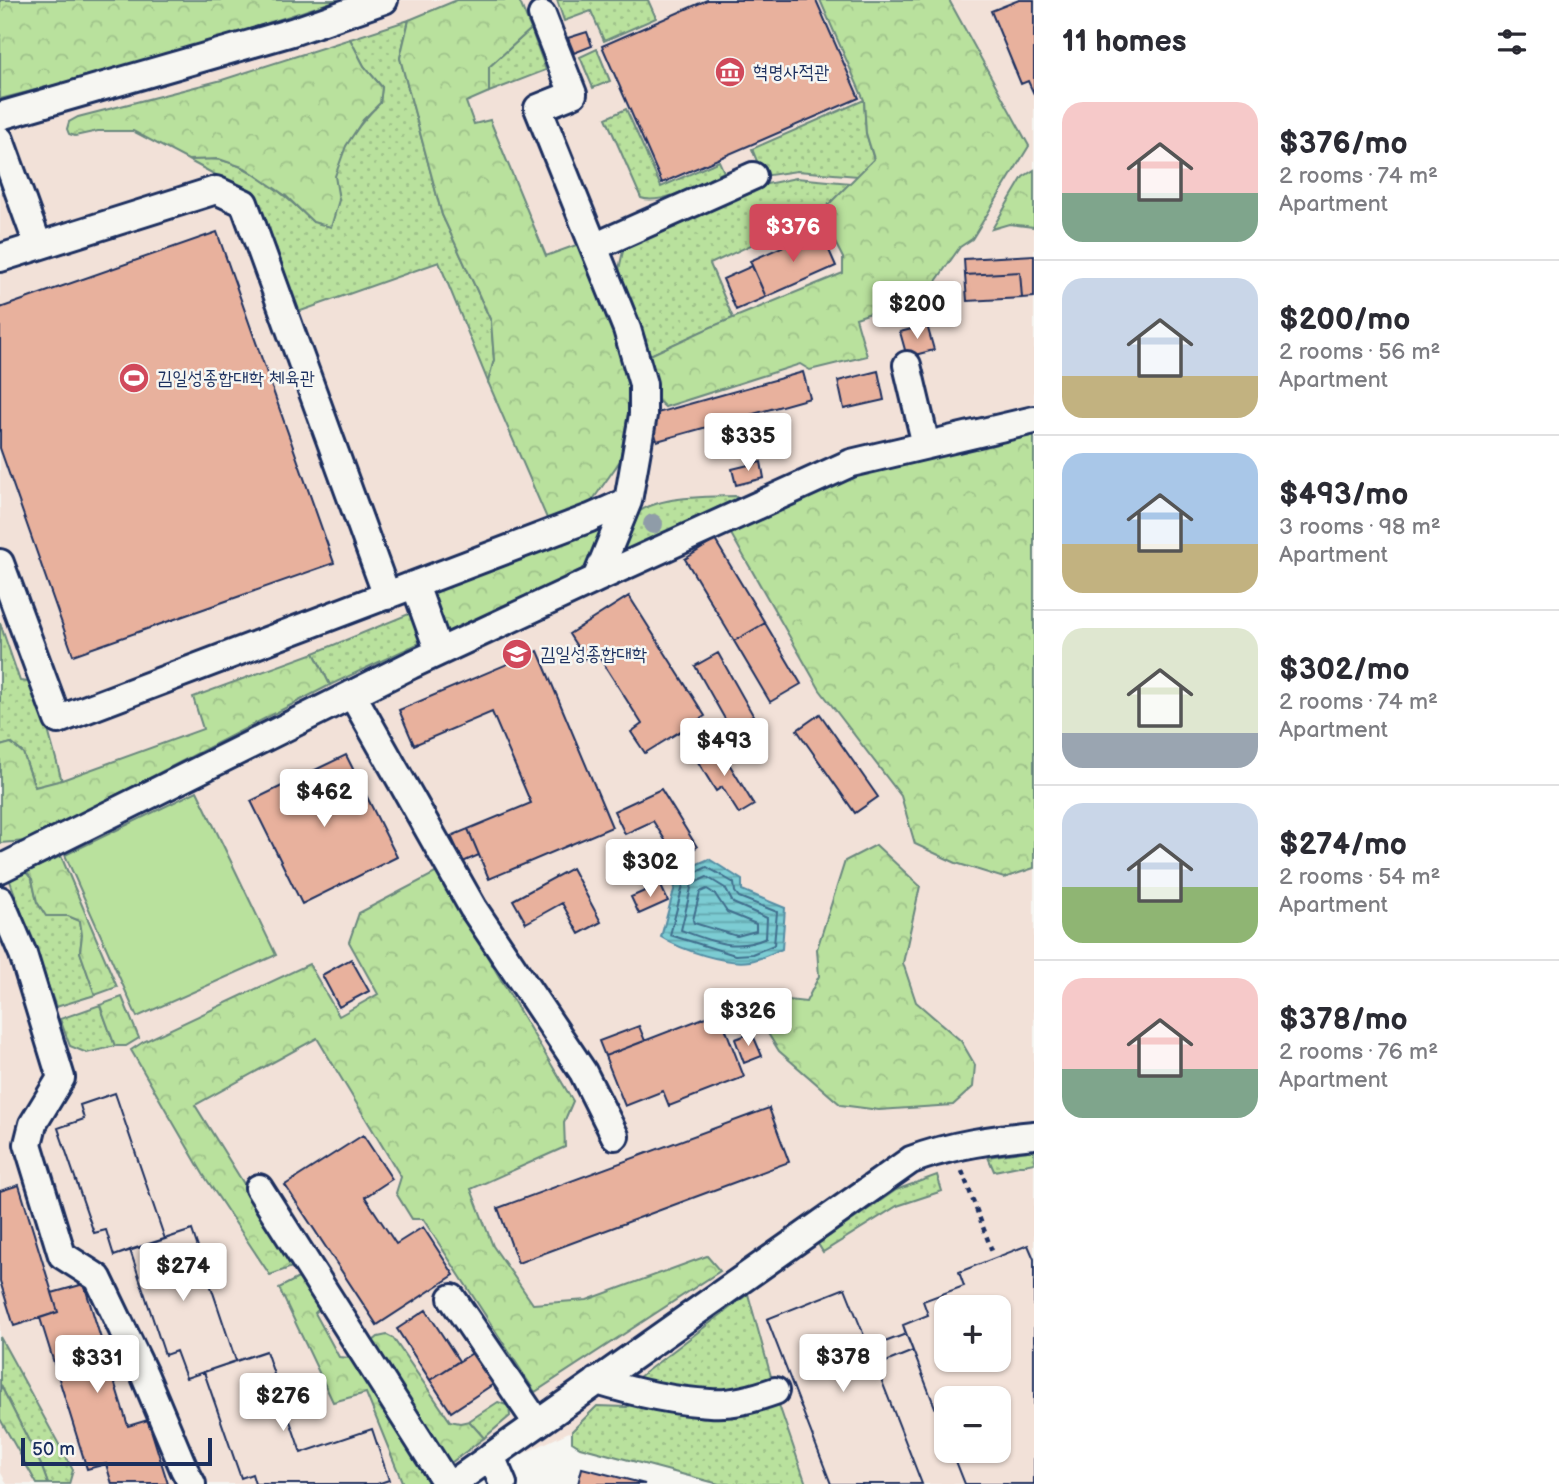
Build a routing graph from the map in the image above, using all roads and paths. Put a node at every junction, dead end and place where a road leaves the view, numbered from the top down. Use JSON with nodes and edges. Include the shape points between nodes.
{"nodes":[{"id":1,"x":384,"y":0,"type":"edge"},
{"id":2,"x":542,"y":15,"type":"dead end"},
{"id":3,"x":0,"y":116,"type":"edge"},
{"id":4,"x":0,"y":140,"type":"edge"},
{"id":5,"x":753,"y":176,"type":"dead end"},
{"id":6,"x":38,"y":245,"type":"junction"},
{"id":7,"x":594,"y":247,"type":"junction"},
{"id":8,"x":0,"y":258,"type":"edge"},
{"id":9,"x":907,"y":365,"type":"dead end"},
{"id":10,"x":1034,"y":420,"type":"edge"},
{"id":11,"x":926,"y":445,"type":"junction"},
{"id":12,"x":628,"y":501,"type":"junction"},
{"id":13,"x":0,"y":564,"type":"edge"},
{"id":14,"x":596,"y":579,"type":"junction"},
{"id":15,"x":415,"y":585,"type":"junction"},
{"id":16,"x":387,"y":596,"type":"junction"},
{"id":17,"x":439,"y":652,"type":"junction"},
{"id":18,"x":352,"y":694,"type":"junction"},
{"id":19,"x":0,"y":869,"type":"edge"},
{"id":20,"x":0,"y":900,"type":"edge"},
{"id":21,"x":1034,"y":1135,"type":"edge"},
{"id":22,"x":615,"y":1136,"type":"dead end"},
{"id":23,"x":960,"y":1165,"type":"dead end"},
{"id":24,"x":259,"y":1188,"type":"dead end"},
{"id":25,"x":992,"y":1251,"type":"dead end"},
{"id":26,"x":452,"y":1298,"type":"dead end"},
{"id":27,"x":597,"y":1381,"type":"junction"},
{"id":28,"x":775,"y":1391,"type":"dead end"},
{"id":29,"x":537,"y":1423,"type":"junction"},
{"id":30,"x":491,"y":1456,"type":"junction"},
{"id":31,"x":192,"y":1484,"type":"edge"},
{"id":32,"x":449,"y":1484,"type":"edge"},
{"id":33,"x":503,"y":1484,"type":"edge"}],
"edges":[{"from":1,"to":3,"type":"lane","via":[[292,33]]},
{"from":2,"to":7,"type":"lane","via":[[573,94],[538,108]]},
{"from":4,"to":6,"type":"lane"},
{"from":5,"to":7,"type":"lane"},
{"from":6,"to":8,"type":"lane"},
{"from":6,"to":16,"type":"lane","via":[[216,190],[243,204]]},
{"from":7,"to":12,"type":"lane","via":[[643,384],[643,415]]},
{"from":9,"to":11,"type":"lane"},
{"from":10,"to":11,"type":"lane"},
{"from":11,"to":14,"type":"lane","via":[[851,463]]},
{"from":12,"to":14,"type":"lane"},
{"from":12,"to":15,"type":"lane"},
{"from":13,"to":16,"type":"lane","via":[[58,720]]},
{"from":14,"to":17,"type":"lane"},
{"from":15,"to":16,"type":"lane"},
{"from":15,"to":17,"type":"lane"},
{"from":17,"to":18,"type":"lane"},
{"from":18,"to":19,"type":"lane"},
{"from":18,"to":22,"type":"lane","via":[[472,908],[583,1072]]},
{"from":20,"to":31,"type":"lane","via":[[23,954],[61,1078],[33,1124],[28,1144],[62,1255],[98,1278]]},
{"from":21,"to":27,"type":"lane","via":[[934,1151],[911,1160]]},
{"from":23,"to":25,"type":"path"},
{"from":24,"to":32,"type":"lane"},
{"from":26,"to":29,"type":"lane"},
{"from":27,"to":28,"type":"lane","via":[[712,1404]]},
{"from":27,"to":29,"type":"lane"},
{"from":29,"to":30,"type":"lane"},
{"from":30,"to":32,"type":"lane"},
{"from":30,"to":33,"type":"lane"}]}
